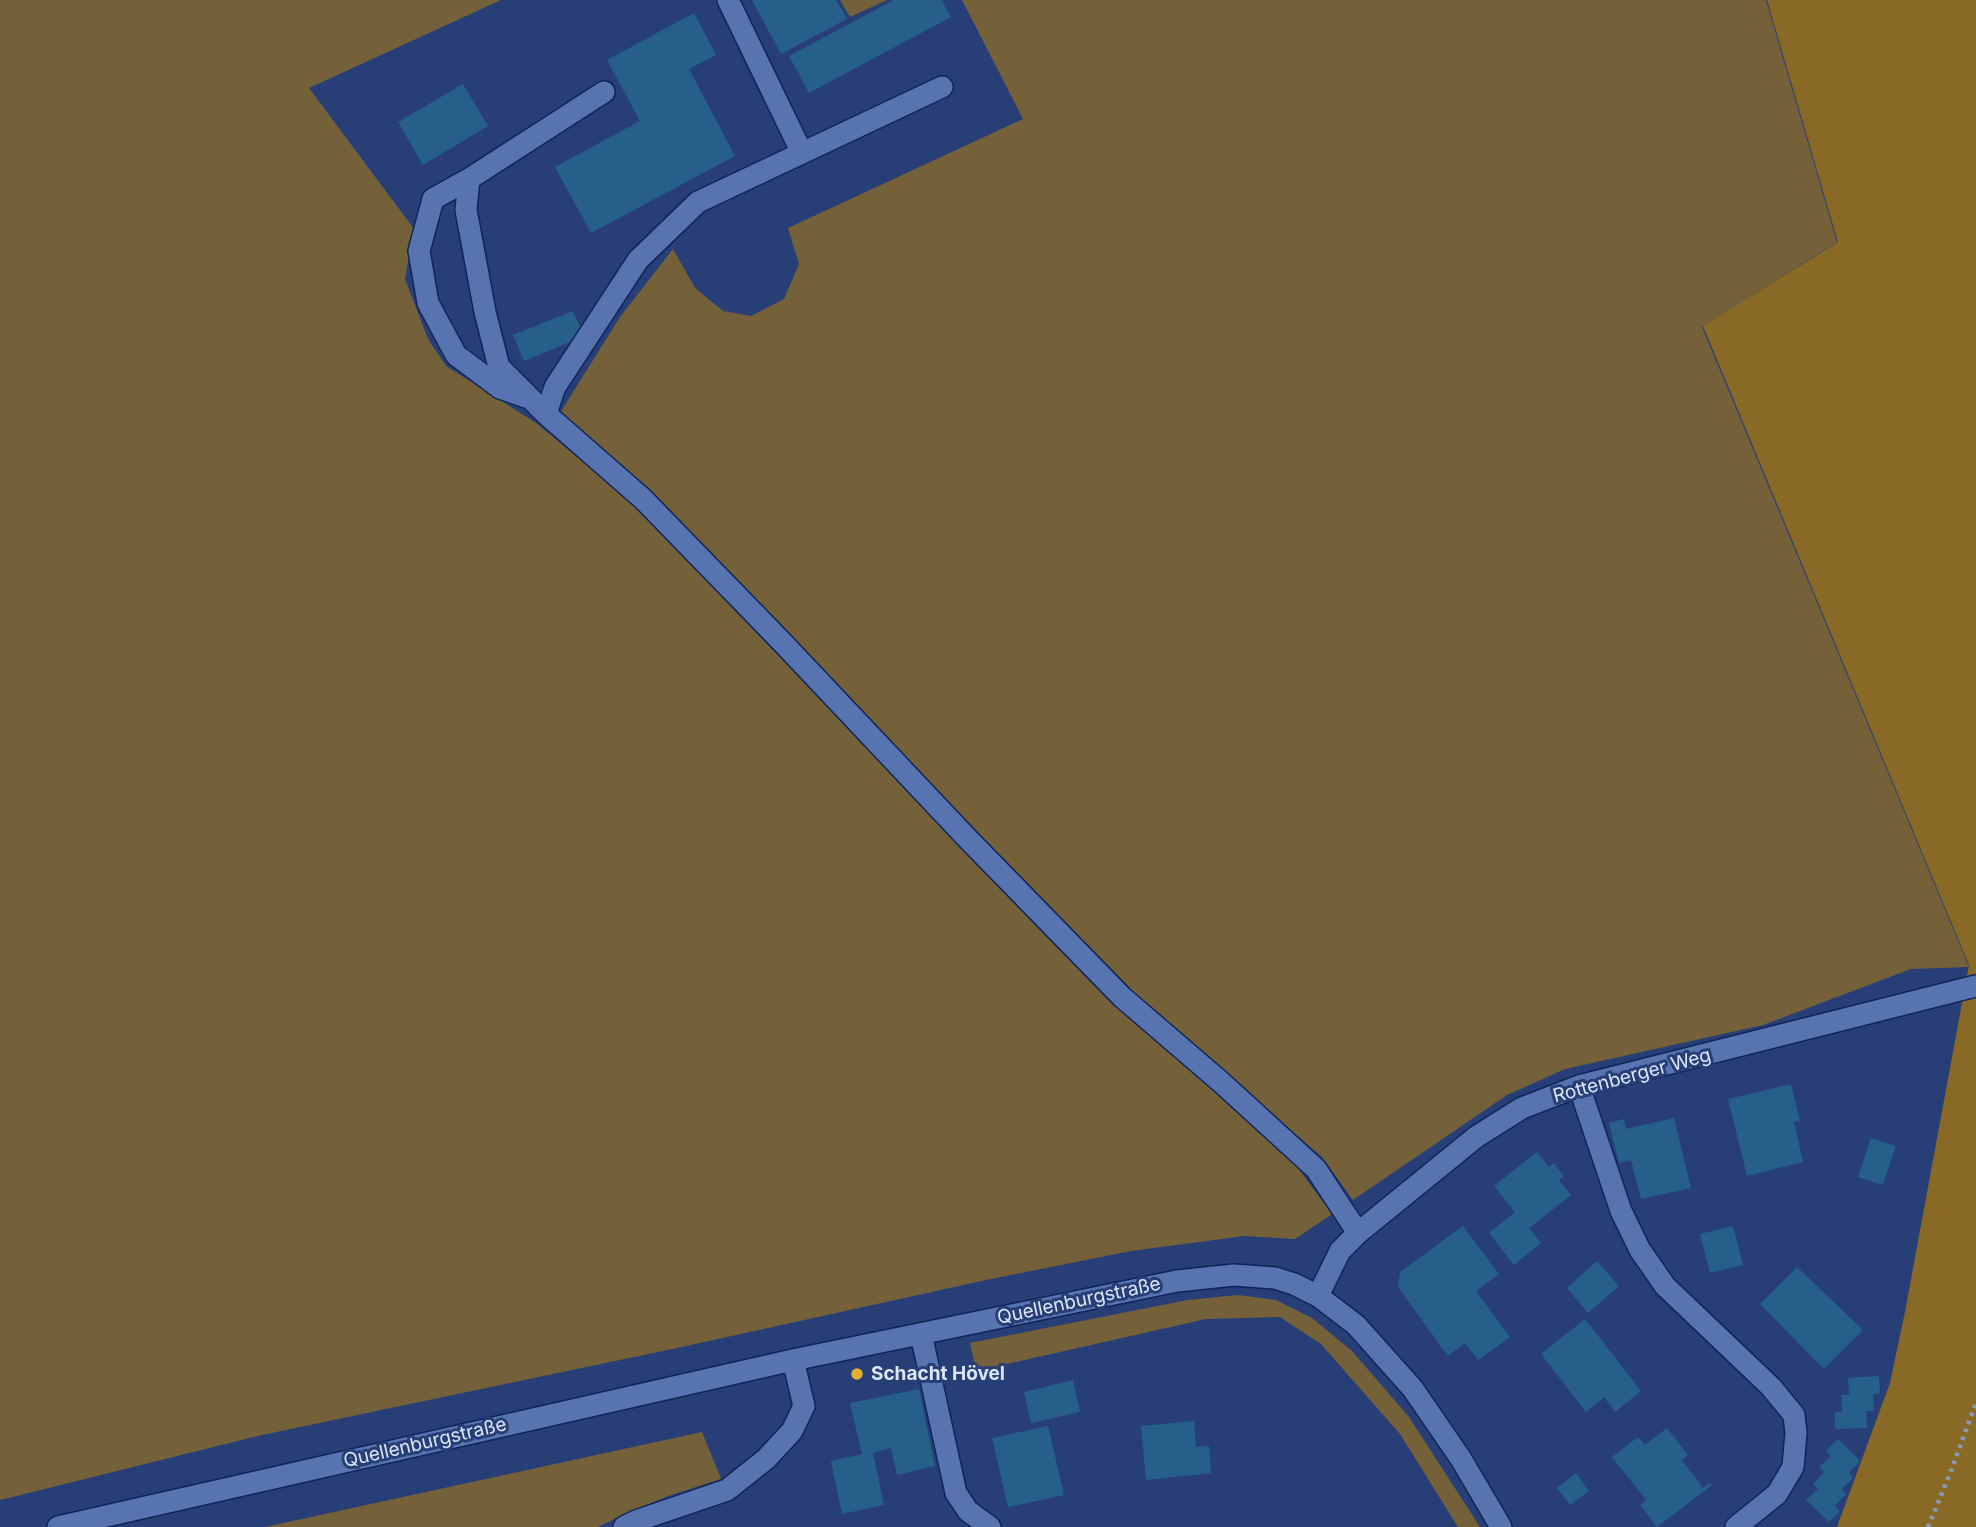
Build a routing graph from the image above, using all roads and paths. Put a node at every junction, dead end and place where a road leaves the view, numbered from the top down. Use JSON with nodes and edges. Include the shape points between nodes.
{"nodes":[{"id":1,"x":728,"y":0,"type":"edge"},
{"id":2,"x":942,"y":87,"type":"dead end"},
{"id":3,"x":604,"y":92,"type":"dead end"},
{"id":4,"x":802,"y":153,"type":"junction"},
{"id":5,"x":469,"y":179,"type":"junction"},
{"id":6,"x":538,"y":406,"type":"junction"},
{"id":7,"x":1975,"y":986,"type":"edge"},
{"id":8,"x":1579,"y":1086,"type":"junction"},
{"id":9,"x":1358,"y":1233,"type":"junction"},
{"id":10,"x":1318,"y":1296,"type":"junction"},
{"id":11,"x":921,"y":1334,"type":"junction"},
{"id":12,"x":793,"y":1360,"type":"junction"},
{"id":13,"x":1976,"y":1403,"type":"edge"},
{"id":14,"x":58,"y":1527,"type":"edge"},
{"id":15,"x":624,"y":1527,"type":"edge"},
{"id":16,"x":990,"y":1527,"type":"edge"},
{"id":17,"x":1501,"y":1527,"type":"edge"},
{"id":18,"x":1736,"y":1527,"type":"edge"},
{"id":19,"x":1928,"y":1527,"type":"edge"}],
"edges":[{"from":1,"to":4,"type":"street"},
{"from":2,"to":4,"type":"street"},
{"from":3,"to":5,"type":"street"},
{"from":4,"to":6,"type":"street","via":[[698,202],[638,260]]},
{"from":5,"to":6,"type":"street","via":[[466,210],[499,367]]},
{"from":5,"to":6,"type":"street","via":[[433,199],[419,251],[428,303],[456,355],[500,388]]},
{"from":6,"to":9,"type":"street","via":[[643,499],[1122,997],[1316,1169]]},
{"from":7,"to":8,"type":"street","name":"Rottenberger Weg"},
{"from":8,"to":9,"type":"street","name":"Rottenberger Weg","via":[[1522,1108],[1476,1137]]},
{"from":8,"to":18,"type":"street","via":[[1621,1210],[1640,1250],[1665,1286],[1771,1387],[1794,1415],[1793,1466],[1777,1494]]},
{"from":9,"to":10,"type":"street","name":"Rottenberger Weg","via":[[1340,1251]]},
{"from":10,"to":11,"type":"street","name":"Quellenburgstraße","via":[[1275,1279],[1234,1275],[1177,1281]]},
{"from":10,"to":17,"type":"street","name":"Quellenburgstraße","via":[[1356,1325],[1413,1389]]},
{"from":11,"to":12,"type":"street","name":"Quellenburgstraße"},
{"from":11,"to":16,"type":"street","via":[[956,1493],[968,1511]]},
{"from":12,"to":14,"type":"street","name":"Quellenburgstraße"},
{"from":12,"to":15,"type":"street","via":[[804,1406],[792,1431],[766,1459],[727,1490]]},
{"from":13,"to":19,"type":"path"}]}
